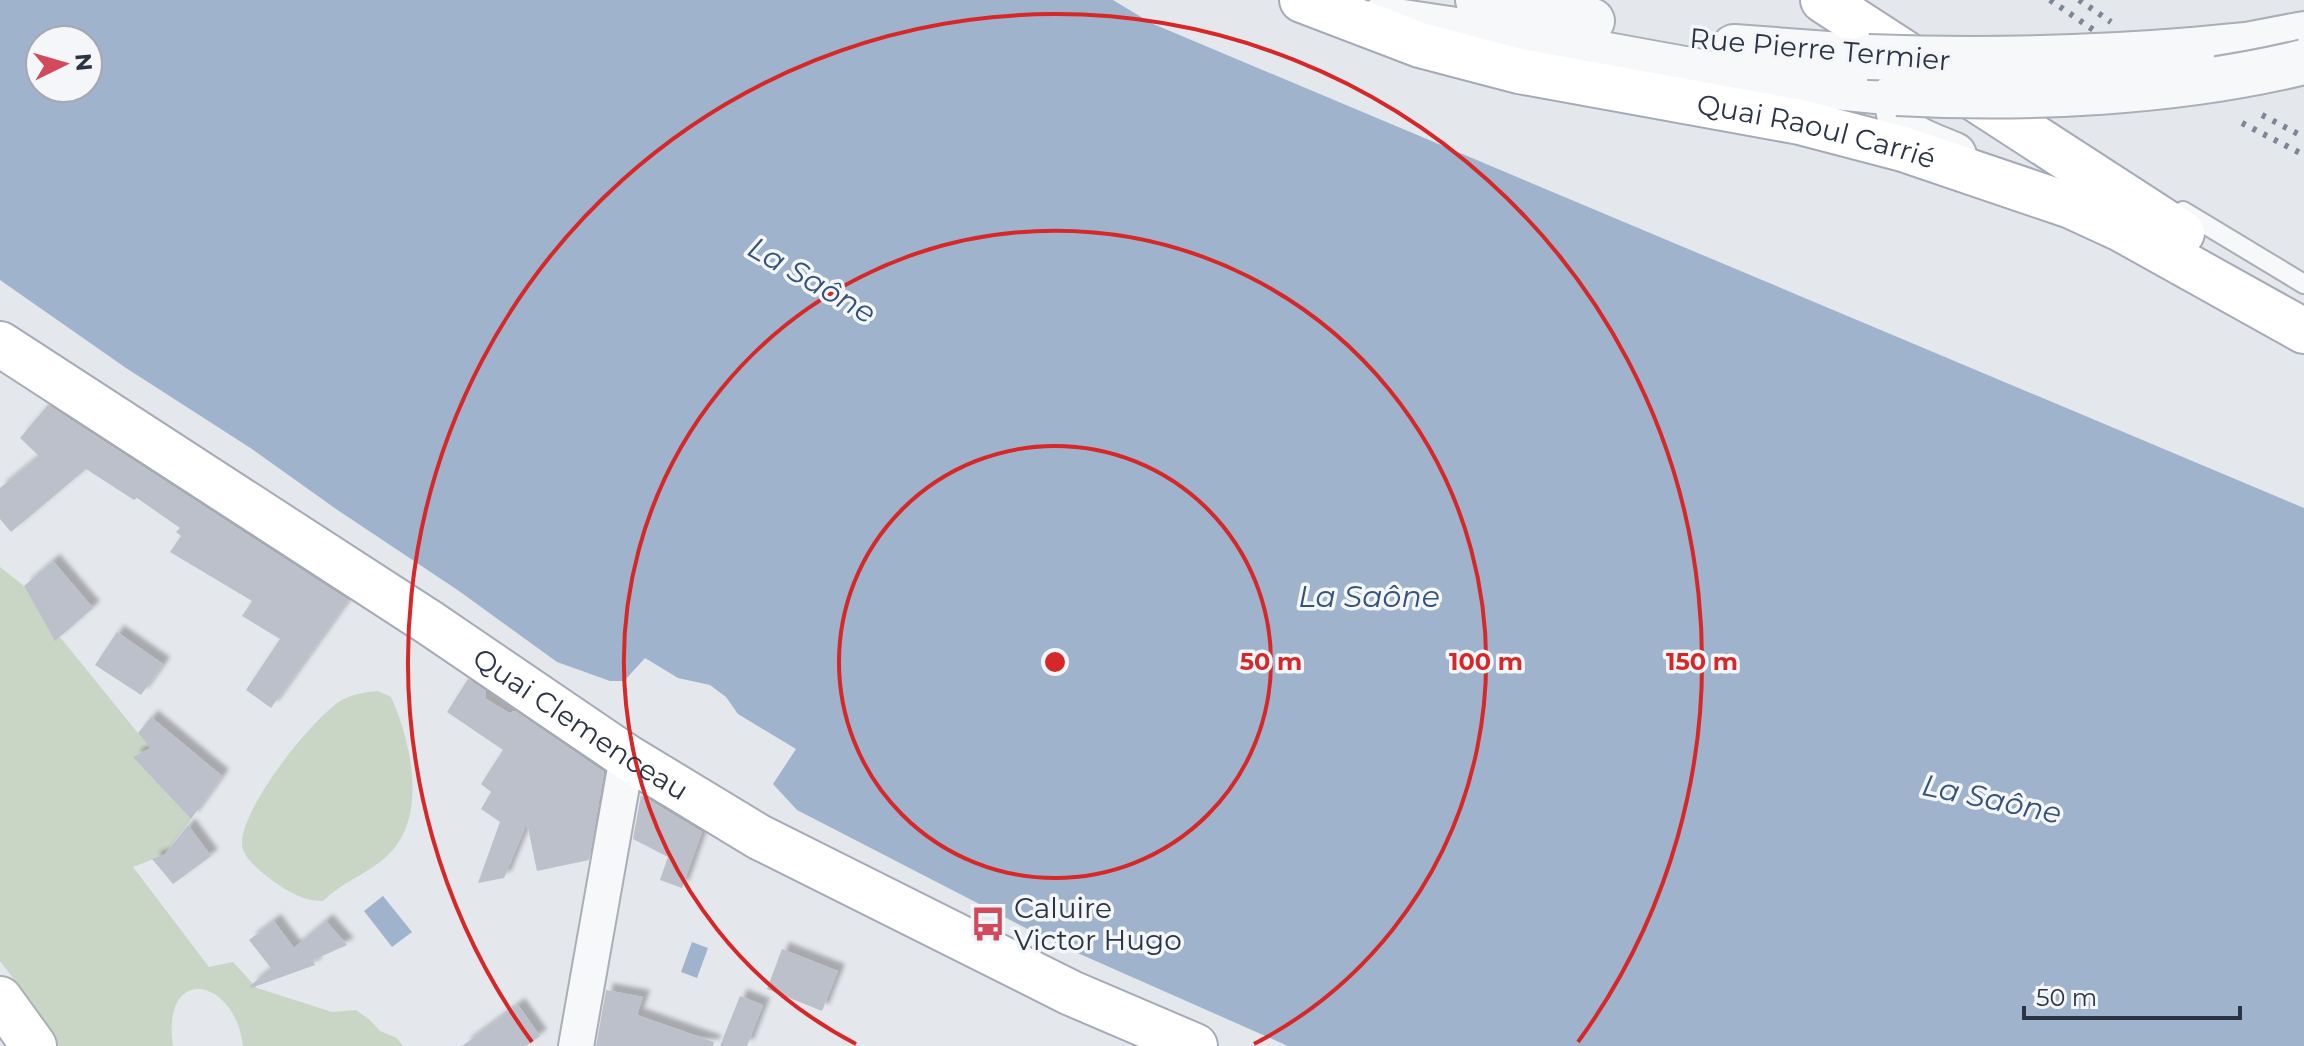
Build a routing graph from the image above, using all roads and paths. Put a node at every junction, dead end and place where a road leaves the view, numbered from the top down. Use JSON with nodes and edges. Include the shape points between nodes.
{"nodes":[{"id":1,"x":1446,"y":0,"type":"edge"},
{"id":2,"x":1478,"y":0,"type":"edge"},
{"id":3,"x":1823,"y":0,"type":"edge"},
{"id":4,"x":1857,"y":0,"type":"edge"},
{"id":5,"x":1315,"y":6,"type":"edge"},
{"id":6,"x":1530,"y":41,"type":"junction"},
{"id":7,"x":2303,"y":44,"type":"edge"},
{"id":8,"x":1974,"y":61,"type":"junction"},
{"id":9,"x":1897,"y":93,"type":"junction"},
{"id":10,"x":2083,"y":147,"type":"dead end"},
{"id":11,"x":2167,"y":201,"type":"dead end"},
{"id":12,"x":2071,"y":206,"type":"junction"},
{"id":13,"x":2304,"y":284,"type":"edge"},
{"id":14,"x":2304,"y":305,"type":"edge"},
{"id":15,"x":2304,"y":331,"type":"edge"},
{"id":16,"x":0,"y":344,"type":"edge"},
{"id":17,"x":627,"y":757,"type":"junction"},
{"id":18,"x":0,"y":999,"type":"edge"},
{"id":19,"x":34,"y":1046,"type":"edge"},
{"id":20,"x":576,"y":1046,"type":"edge"},
{"id":21,"x":1195,"y":1046,"type":"edge"}],
"edges":[{"from":1,"to":6,"type":"street","name":"Rue Pierre Termier","via":[[1460,20]]},
{"from":2,"to":8,"type":"street","name":"Rue Pierre Termier","bridge":true,"via":[[1736,47]]},
{"from":3,"to":14,"type":"main road","via":[[2181,232]]},
{"from":4,"to":10,"type":"lane"},
{"from":5,"to":6,"type":"street","name":"Rue Pierre Termier"},
{"from":5,"to":12,"type":"main road","name":"Quai Raoul Carrié","via":[[1420,45],[1519,71],[1800,122],[1903,149]]},
{"from":6,"to":9,"type":"street","name":"Rue Pierre Termier","via":[[1723,76]]},
{"from":7,"to":8,"type":"street","name":"Rue Pierre Termier","bridge":true,"via":[[2092,59]]},
{"from":7,"to":9,"type":"street","name":"Rue Pierre Termier","bridge":true,"via":[[2258,73],[2149,87],[1950,96]]},
{"from":8,"to":9,"type":"street","name":"Rue Pierre Termier","bridge":true,"via":[[1906,79]]},
{"from":9,"to":12,"type":"street","name":"Rue Pierre Termier","via":[[1897,117],[1908,134]]},
{"from":11,"to":13,"type":"lane"},
{"from":12,"to":15,"type":"main road","name":"Quai Raoul Carrié"},
{"from":16,"to":17,"type":"main road","name":"Quai Clemenceau"},
{"from":17,"to":20,"type":"street"},
{"from":17,"to":21,"type":"main road","name":"Quai Clemenceau","via":[[759,837],[1071,993]]},
{"from":18,"to":19,"type":"main road"}]}
